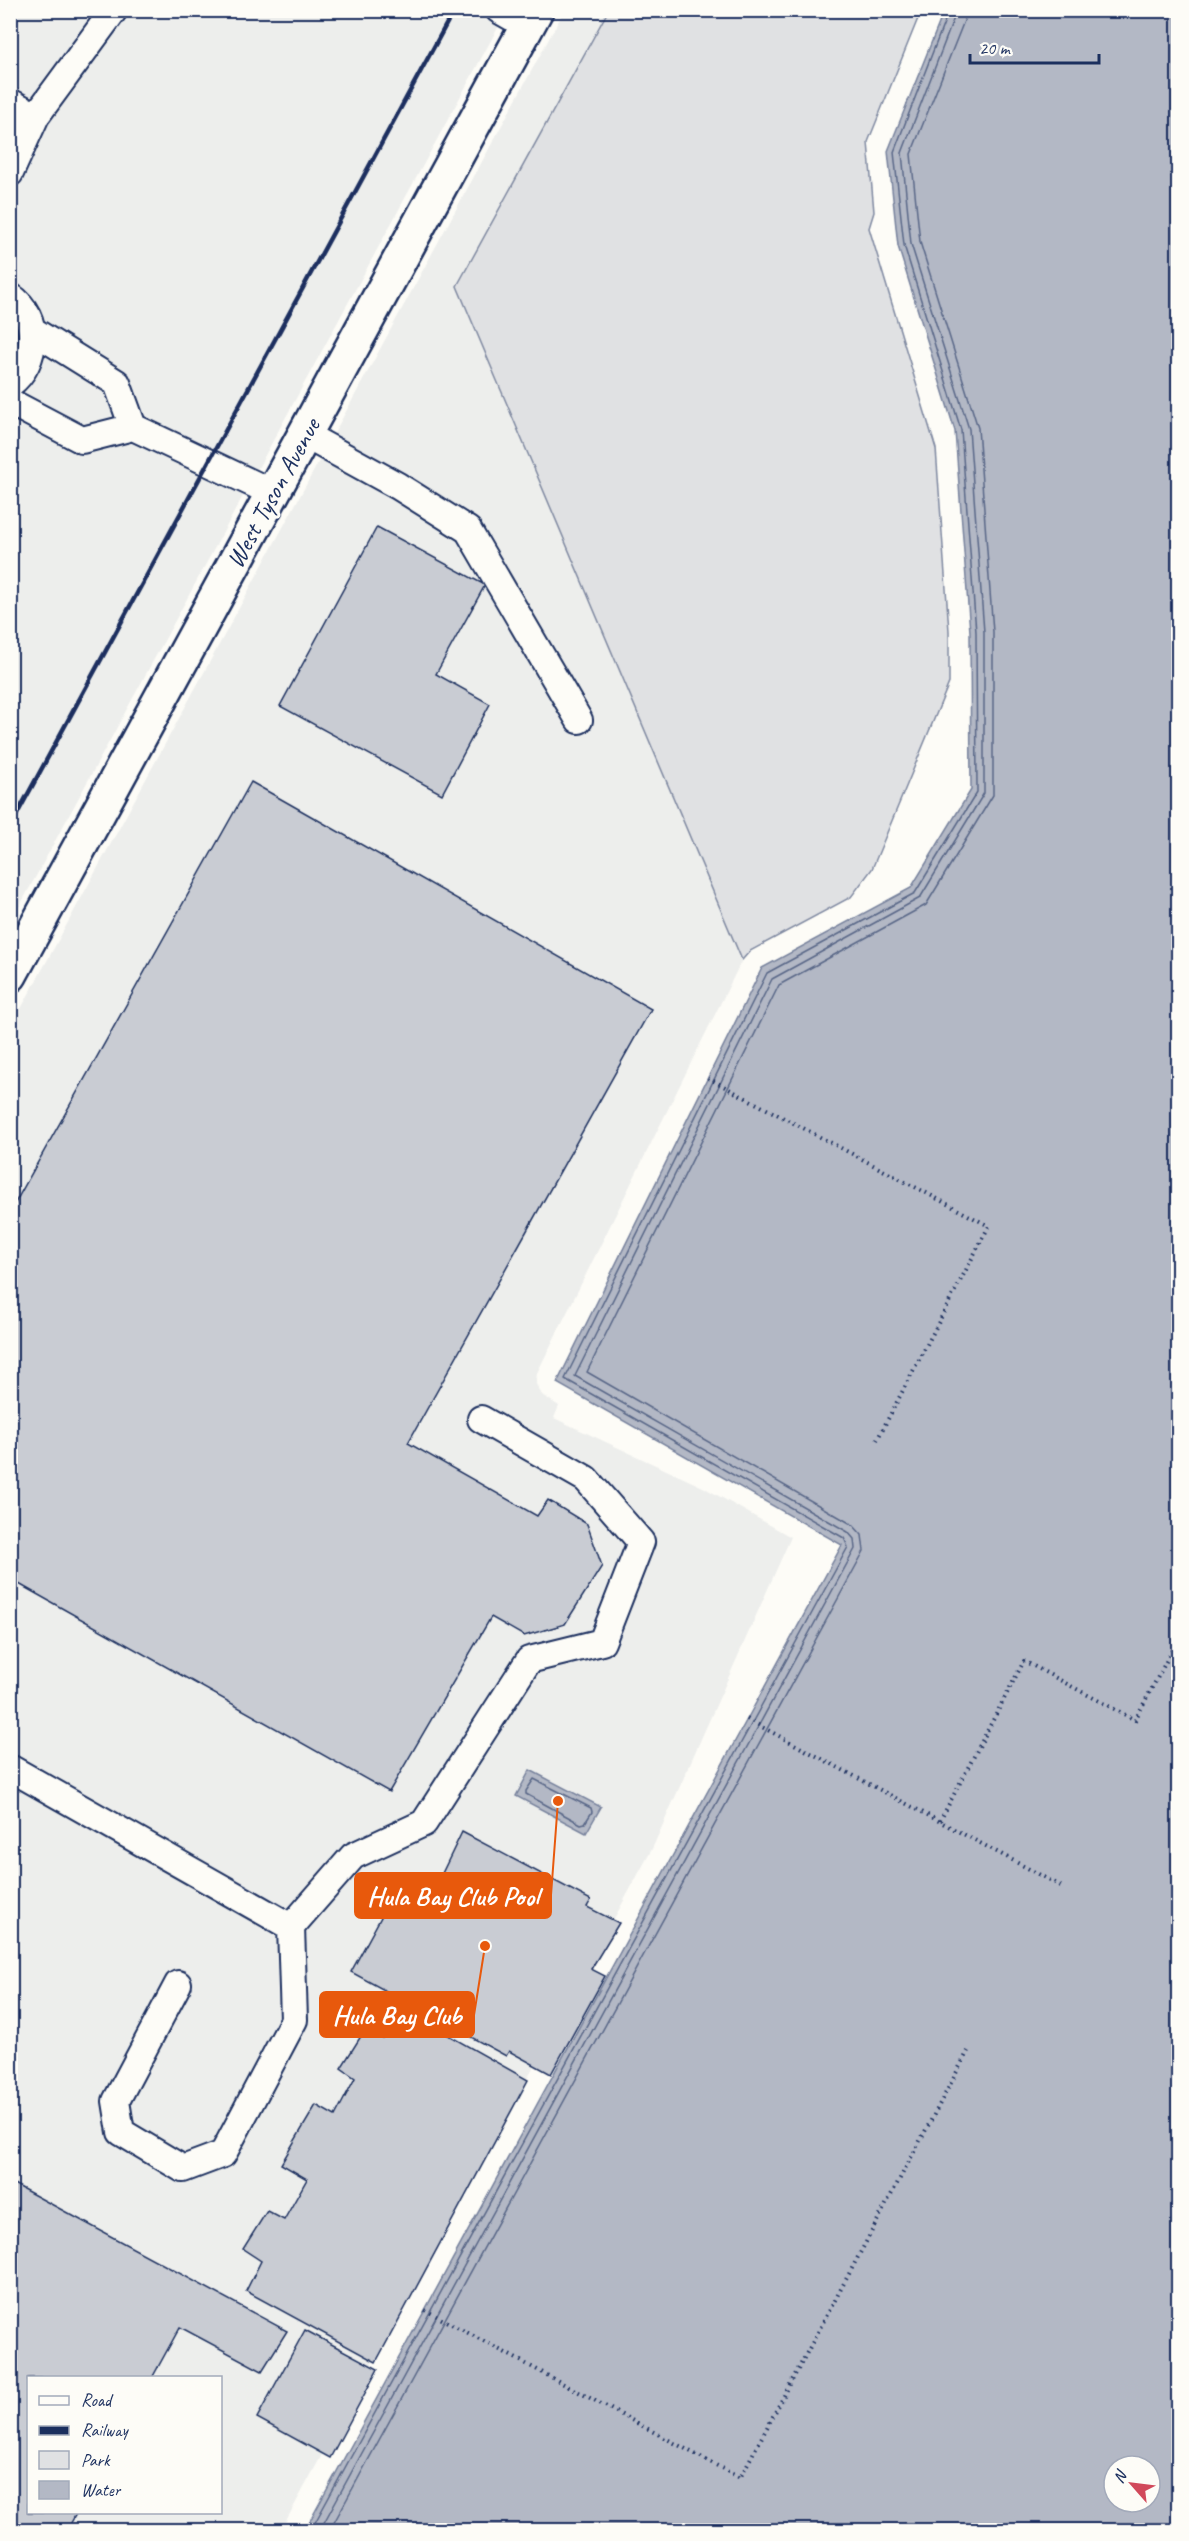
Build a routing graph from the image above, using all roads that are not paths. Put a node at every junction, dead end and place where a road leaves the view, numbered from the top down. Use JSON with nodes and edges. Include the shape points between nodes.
{"nodes":[{"id":1,"x":114,"y":10,"type":"edge"},
{"id":2,"x":499,"y":10,"type":"edge"},
{"id":3,"x":532,"y":18,"type":"edge"},
{"id":4,"x":10,"y":102,"type":"edge"},
{"id":5,"x":36,"y":116,"type":"junction"},
{"id":6,"x":10,"y":173,"type":"edge"},
{"id":7,"x":10,"y":296,"type":"edge"},
{"id":8,"x":32,"y":330,"type":"junction"},
{"id":9,"x":10,"y":384,"type":"edge"},
{"id":10,"x":10,"y":402,"type":"edge"},
{"id":11,"x":133,"y":427,"type":"junction"},
{"id":12,"x":304,"y":435,"type":"junction"},
{"id":13,"x":273,"y":493,"type":"junction"},
{"id":14,"x":579,"y":720,"type":"dead end"},
{"id":15,"x":10,"y":975,"type":"edge"},
{"id":16,"x":481,"y":1419,"type":"dead end"},
{"id":17,"x":10,"y":1768,"type":"edge"},
{"id":18,"x":291,"y":1927,"type":"junction"},
{"id":19,"x":178,"y":1984,"type":"dead end"}],
"edges":[{"from":1,"to":5,"type":"lane"},
{"from":2,"to":3,"type":"lane"},
{"from":3,"to":12,"type":"street","name":"West Tyson Avenue"},
{"from":4,"to":5,"type":"lane"},
{"from":5,"to":6,"type":"lane"},
{"from":7,"to":8,"type":"lane","via":[[27,314]]},
{"from":8,"to":9,"type":"lane","via":[[27,365]]},
{"from":8,"to":11,"type":"lane","via":[[117,383]]},
{"from":10,"to":11,"type":"lane","via":[[82,440]]},
{"from":11,"to":13,"type":"lane"},
{"from":12,"to":13,"type":"street","name":"West Tyson Avenue"},
{"from":12,"to":14,"type":"lane","via":[[468,530]]},
{"from":13,"to":15,"type":"street","name":"West Tyson Avenue"},
{"from":16,"to":18,"type":"lane","via":[[586,1479],[641,1542],[602,1642],[529,1660],[424,1822],[353,1856]]},
{"from":17,"to":18,"type":"lane"},
{"from":18,"to":19,"type":"lane","via":[[294,2020],[223,2154],[183,2169],[121,2132],[116,2101]]}]}
